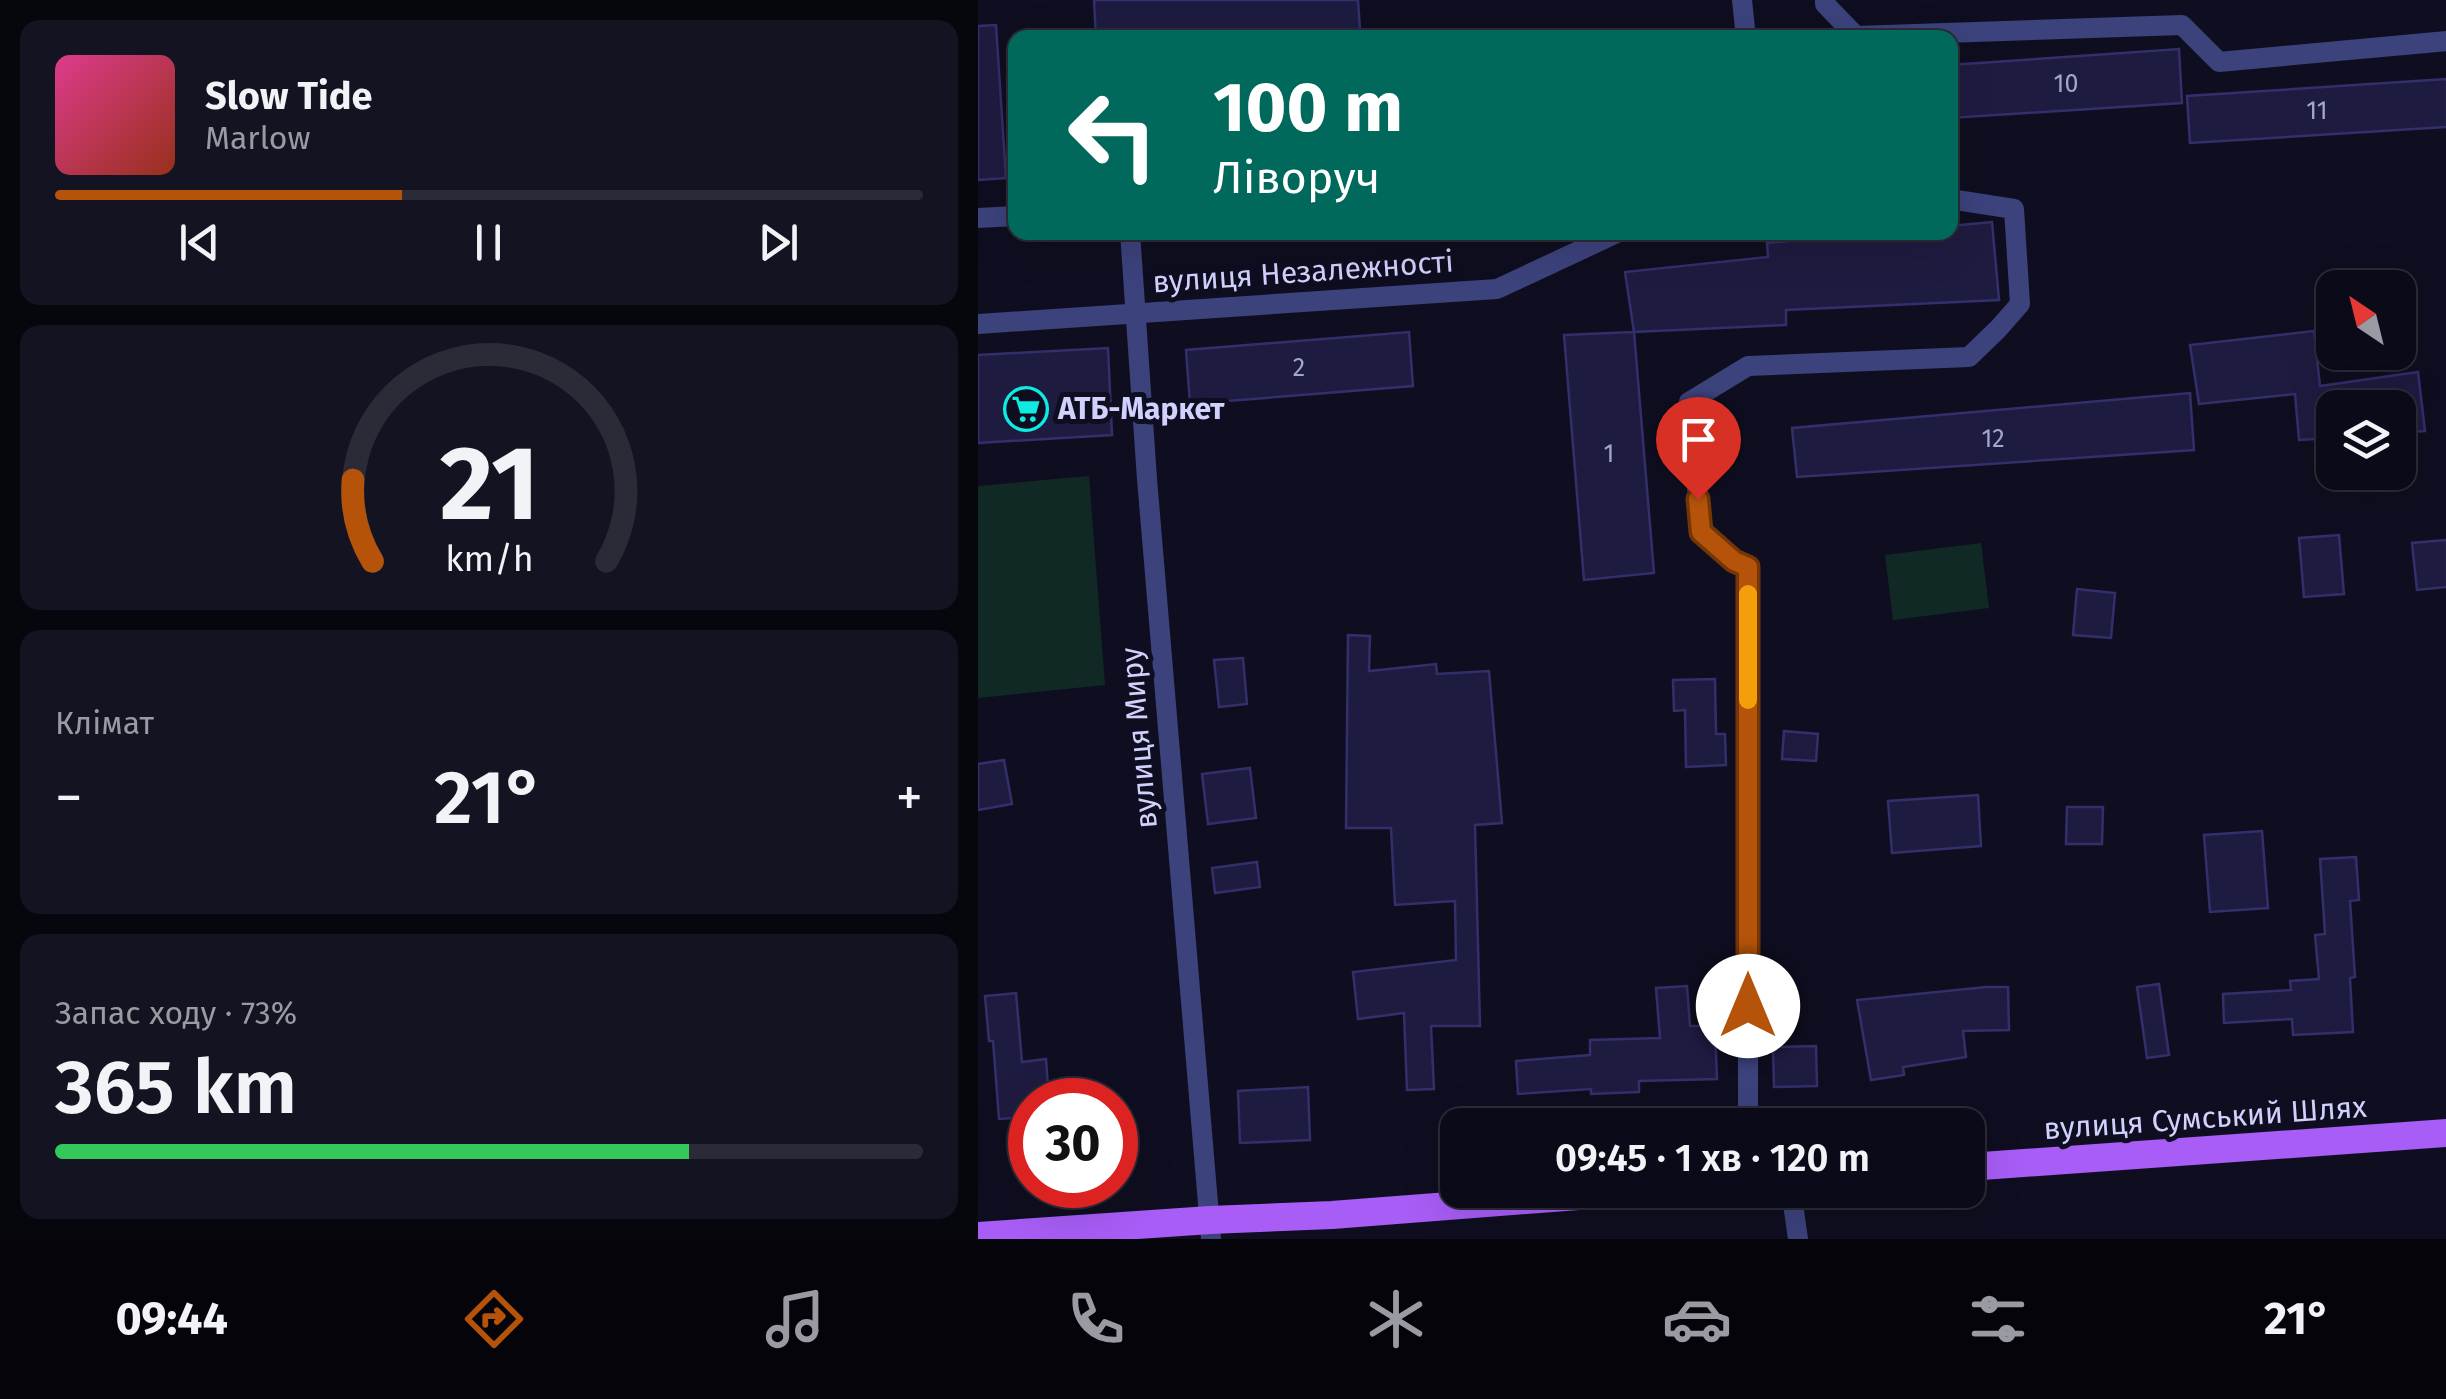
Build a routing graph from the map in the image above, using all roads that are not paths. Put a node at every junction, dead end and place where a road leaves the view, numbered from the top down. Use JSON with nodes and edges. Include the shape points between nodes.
{"nodes":[{"id":1,"x":1742,"y":0,"type":"edge"},
{"id":2,"x":1824,"y":0,"type":"edge"},
{"id":3,"x":1745,"y":30,"type":"edge"},
{"id":4,"x":1850,"y":30,"type":"edge"},
{"id":5,"x":1958,"y":33,"type":"edge"},
{"id":6,"x":2446,"y":41,"type":"edge"},
{"id":7,"x":1958,"y":200,"type":"edge"},
{"id":8,"x":1008,"y":216,"type":"edge"},
{"id":9,"x":978,"y":218,"type":"edge"},
{"id":10,"x":1131,"y":240,"type":"edge"},
{"id":11,"x":1602,"y":240,"type":"edge"},
{"id":12,"x":1137,"y":314,"type":"junction"},
{"id":13,"x":978,"y":324,"type":"edge"},
{"id":14,"x":1748,"y":1108,"type":"edge"},
{"id":15,"x":2446,"y":1134,"type":"edge"},
{"id":16,"x":1985,"y":1167,"type":"edge"},
{"id":17,"x":1440,"y":1207,"type":"edge"},
{"id":18,"x":1794,"y":1208,"type":"edge"},
{"id":19,"x":1210,"y":1230,"type":"edge"},
{"id":20,"x":978,"y":1236,"type":"edge"},
{"id":21,"x":1798,"y":1239,"type":"edge"}],
"edges":[{"from":1,"to":3,"type":"street"},
{"from":2,"to":4,"type":"street"},
{"from":5,"to":6,"type":"street","via":[[2182,25],[2219,62]]},
{"from":7,"to":14,"type":"street","via":[[2014,209],[2020,304],[1969,357],[1748,366],[1689,402],[1701,532],[1748,567]]},
{"from":8,"to":9,"type":"street"},
{"from":10,"to":12,"type":"street","name":"вулиця Миру"},
{"from":11,"to":12,"type":"street","name":"вулиця Незалежності","via":[[1497,289]]},
{"from":12,"to":13,"type":"street","name":"вулиця Незалежності"},
{"from":12,"to":19,"type":"street","name":"вулиця Миру"},
{"from":15,"to":16,"type":"main road","name":"вулиця Сумський Шлях"},
{"from":17,"to":19,"type":"main road"},
{"from":18,"to":21,"type":"street"},
{"from":19,"to":20,"type":"main road"}]}
